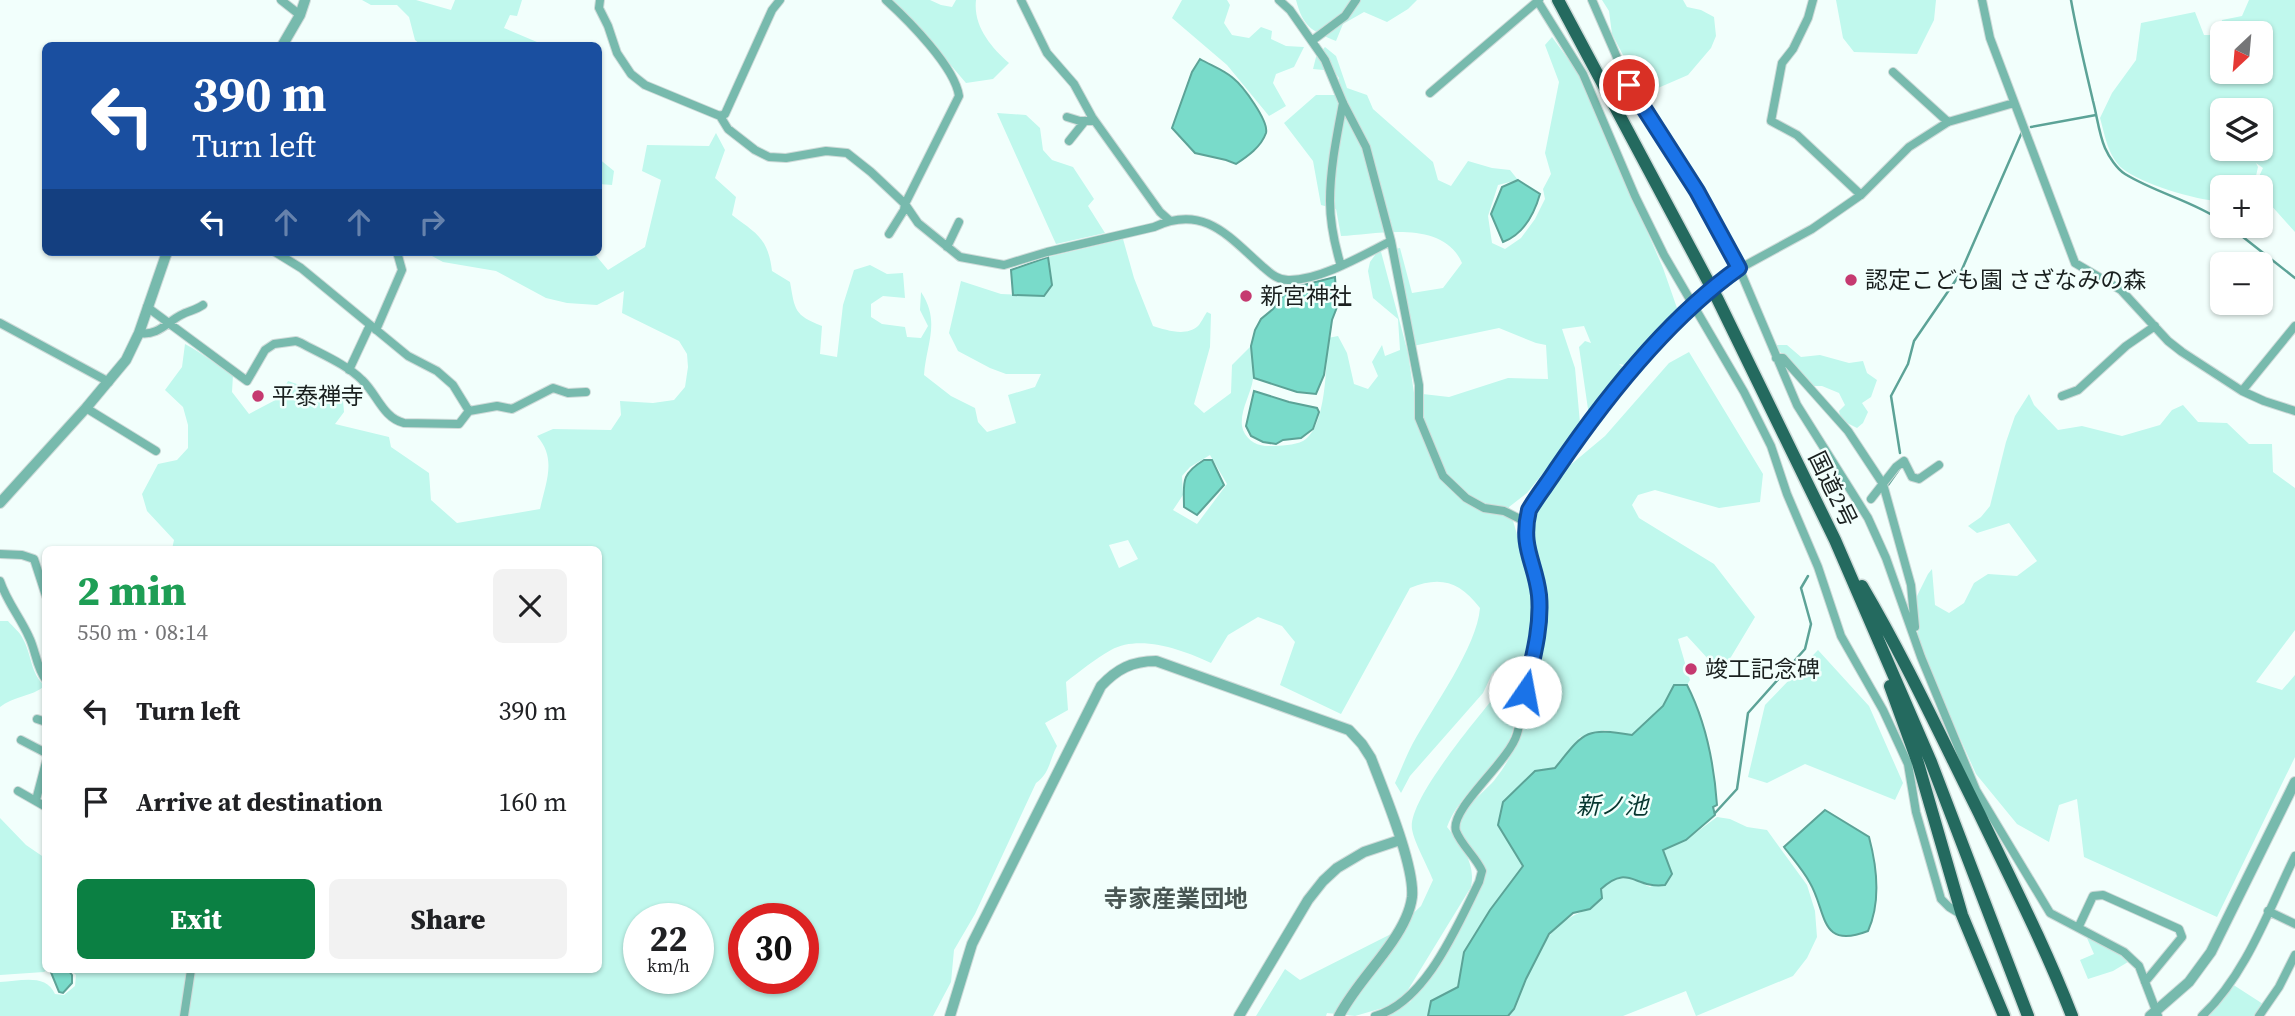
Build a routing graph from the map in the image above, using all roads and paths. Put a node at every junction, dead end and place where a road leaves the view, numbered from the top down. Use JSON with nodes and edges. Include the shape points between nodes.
{"nodes":[{"id":1,"x":281,"y":0,"type":"edge"},
{"id":2,"x":305,"y":0,"type":"edge"},
{"id":3,"x":600,"y":0,"type":"edge"},
{"id":4,"x":780,"y":0,"type":"edge"},
{"id":5,"x":886,"y":0,"type":"edge"},
{"id":6,"x":1021,"y":0,"type":"edge"},
{"id":7,"x":1279,"y":0,"type":"edge"},
{"id":8,"x":1356,"y":0,"type":"edge"},
{"id":9,"x":1538,"y":0,"type":"edge"},
{"id":10,"x":1559,"y":0,"type":"edge"},
{"id":11,"x":1592,"y":0,"type":"edge"},
{"id":12,"x":1813,"y":0,"type":"edge"},
{"id":13,"x":1982,"y":0,"type":"edge"},
{"id":14,"x":300,"y":15,"type":"junction"},
{"id":15,"x":1313,"y":40,"type":"junction"},
{"id":16,"x":284,"y":42,"type":"edge"},
{"id":17,"x":1893,"y":72,"type":"dead end"},
{"id":18,"x":1430,"y":93,"type":"dead end"},
{"id":19,"x":1343,"y":103,"type":"junction"},
{"id":20,"x":2014,"y":103,"type":"junction"},
{"id":21,"x":720,"y":116,"type":"junction"},
{"id":22,"x":1067,"y":117,"type":"dead end"},
{"id":23,"x":1090,"y":121,"type":"junction"},
{"id":24,"x":1948,"y":122,"type":"junction"},
{"id":25,"x":1069,"y":141,"type":"dead end"},
{"id":26,"x":1861,"y":195,"type":"junction"},
{"id":27,"x":905,"y":204,"type":"junction"},
{"id":28,"x":1169,"y":220,"type":"junction"},
{"id":29,"x":959,"y":222,"type":"dead end"},
{"id":30,"x":889,"y":233,"type":"dead end"},
{"id":31,"x":1391,"y":241,"type":"junction"},
{"id":32,"x":947,"y":247,"type":"junction"},
{"id":33,"x":166,"y":256,"type":"edge"},
{"id":34,"x":282,"y":256,"type":"edge"},
{"id":35,"x":398,"y":256,"type":"edge"},
{"id":36,"x":1341,"y":266,"type":"junction"},
{"id":37,"x":1736,"y":270,"type":"junction"},
{"id":38,"x":1697,"y":301,"type":"junction"},
{"id":39,"x":203,"y":305,"type":"dead end"},
{"id":40,"x":147,"y":307,"type":"junction"},
{"id":41,"x":0,"y":323,"type":"edge"},
{"id":42,"x":169,"y":323,"type":"junction"},
{"id":43,"x":2155,"y":326,"type":"junction"},
{"id":44,"x":2295,"y":326,"type":"edge"},
{"id":45,"x":373,"y":328,"type":"junction"},
{"id":46,"x":139,"y":333,"type":"junction"},
{"id":47,"x":1776,"y":358,"type":"junction"},
{"id":48,"x":349,"y":370,"type":"junction"},
{"id":49,"x":109,"y":382,"type":"junction"},
{"id":50,"x":2242,"y":391,"type":"junction"},
{"id":51,"x":586,"y":392,"type":"dead end"},
{"id":52,"x":2062,"y":396,"type":"dead end"},
{"id":53,"x":86,"y":408,"type":"junction"},
{"id":54,"x":469,"y":411,"type":"junction"},
{"id":55,"x":2295,"y":411,"type":"edge"},
{"id":56,"x":156,"y":451,"type":"dead end"},
{"id":57,"x":1939,"y":465,"type":"dead end"},
{"id":58,"x":1883,"y":484,"type":"junction"},
{"id":59,"x":1871,"y":499,"type":"dead end"},
{"id":60,"x":0,"y":503,"type":"edge"},
{"id":61,"x":1526,"y":523,"type":"junction"},
{"id":62,"x":1835,"y":540,"type":"junction"},
{"id":63,"x":0,"y":554,"type":"edge"},
{"id":64,"x":0,"y":581,"type":"edge"},
{"id":65,"x":42,"y":584,"type":"edge"},
{"id":66,"x":1856,"y":589,"type":"junction"},
{"id":67,"x":1914,"y":636,"type":"junction"},
{"id":68,"x":41,"y":661,"type":"edge"},
{"id":69,"x":21,"y":740,"type":"dead end"},
{"id":70,"x":42,"y":751,"type":"edge"},
{"id":71,"x":42,"y":777,"type":"edge"},
{"id":72,"x":2295,"y":782,"type":"edge"},
{"id":73,"x":18,"y":790,"type":"dead end"},
{"id":74,"x":36,"y":800,"type":"junction"},
{"id":75,"x":42,"y":804,"type":"edge"},
{"id":76,"x":1400,"y":840,"type":"junction"},
{"id":77,"x":2295,"y":856,"type":"edge"},
{"id":78,"x":2268,"y":911,"type":"junction"},
{"id":79,"x":1962,"y":915,"type":"junction"},
{"id":80,"x":2295,"y":924,"type":"edge"},
{"id":81,"x":2079,"y":926,"type":"junction"},
{"id":82,"x":2295,"y":955,"type":"edge"},
{"id":83,"x":191,"y":973,"type":"edge"},
{"id":84,"x":2145,"y":982,"type":"junction"},
{"id":85,"x":2155,"y":1015,"type":"edge"},
{"id":86,"x":2205,"y":1015,"type":"edge"},
{"id":87,"x":184,"y":1016,"type":"edge"},
{"id":88,"x":950,"y":1016,"type":"edge"},
{"id":89,"x":1239,"y":1016,"type":"edge"},
{"id":90,"x":1339,"y":1016,"type":"edge"},
{"id":91,"x":1375,"y":1016,"type":"edge"},
{"id":92,"x":2004,"y":1016,"type":"edge"},
{"id":93,"x":2028,"y":1016,"type":"edge"},
{"id":94,"x":2072,"y":1016,"type":"edge"},
{"id":95,"x":2259,"y":1016,"type":"edge"}],
"edges":[{"from":1,"to":14,"type":"street"},
{"from":2,"to":14,"type":"street"},
{"from":3,"to":21,"type":"street","via":[[617,53],[631,74],[645,85]]},
{"from":4,"to":21,"type":"street","via":[[725,114]]},
{"from":5,"to":27,"type":"street","via":[[910,22],[957,83],[959,96]]},
{"from":6,"to":23,"type":"street","via":[[1047,53],[1074,84]]},
{"from":7,"to":15,"type":"street"},
{"from":8,"to":15,"type":"street","via":[[1345,16]]},
{"from":9,"to":18,"type":"street"},
{"from":9,"to":38,"type":"street","via":[[1583,74],[1664,255]]},
{"from":10,"to":62,"type":"highway","name":"国道2号","via":[[1717,299]]},
{"from":11,"to":37,"type":"street","via":[[1629,85],[1697,191]]},
{"from":12,"to":26,"type":"street","via":[[1793,49],[1782,63],[1770,121],[1797,135]]},
{"from":13,"to":20,"type":"street","via":[[1990,38]]},
{"from":14,"to":16,"type":"street"},
{"from":15,"to":19,"type":"street"},
{"from":17,"to":24,"type":"street"},
{"from":19,"to":31,"type":"street","via":[[1366,147]]},
{"from":19,"to":36,"type":"street","via":[[1330,203]]},
{"from":20,"to":24,"type":"street"},
{"from":20,"to":43,"type":"street","via":[[2075,263],[2121,290]]},
{"from":21,"to":27,"type":"street","via":[[728,129],[769,156],[847,153]]},
{"from":22,"to":23,"type":"street"},
{"from":23,"to":25,"type":"street"},
{"from":23,"to":28,"type":"street"},
{"from":24,"to":26,"type":"street","via":[[1909,147]]},
{"from":26,"to":37,"type":"street","via":[[1812,229]]},
{"from":27,"to":30,"type":"street"},
{"from":27,"to":32,"type":"street","via":[[918,223]]},
{"from":28,"to":32,"type":"street","via":[[1004,265],[960,257]]},
{"from":28,"to":36,"type":"street","via":[[1220,228],[1274,276],[1287,281]]},
{"from":29,"to":32,"type":"street"},
{"from":31,"to":36,"type":"street"},
{"from":31,"to":61,"type":"street","via":[[1419,385],[1419,418],[1443,476],[1466,498]]},
{"from":33,"to":40,"type":"street"},
{"from":34,"to":45,"type":"street"},
{"from":35,"to":45,"type":"street","via":[[402,270]]},
{"from":37,"to":38,"type":"street","bridge":true},
{"from":37,"to":47,"type":"street"},
{"from":38,"to":61,"type":"street","via":[[1588,423],[1539,493]]},
{"from":38,"to":79,"type":"street","via":[[1771,446],[1841,636],[1908,764],[1916,812],[1941,899]]},
{"from":39,"to":42,"type":"street"},
{"from":40,"to":42,"type":"street"},
{"from":40,"to":46,"type":"street"},
{"from":41,"to":49,"type":"street"},
{"from":42,"to":46,"type":"street","via":[[149,334]]},
{"from":42,"to":48,"type":"street","via":[[247,381],[265,350],[288,342],[301,343]]},
{"from":43,"to":50,"type":"street","via":[[2182,352]]},
{"from":43,"to":52,"type":"street","via":[[2078,390]]},
{"from":44,"to":50,"type":"street"},
{"from":45,"to":48,"type":"street"},
{"from":45,"to":54,"type":"street","via":[[408,356],[437,371],[453,385]]},
{"from":46,"to":49,"type":"street"},
{"from":47,"to":58,"type":"street","via":[[1783,358],[1848,431]]},
{"from":47,"to":67,"type":"street","via":[[1797,405],[1868,518]]},
{"from":48,"to":54,"type":"street","via":[[362,379],[395,421],[459,424]]},
{"from":49,"to":53,"type":"street"},
{"from":50,"to":55,"type":"street"},
{"from":51,"to":54,"type":"street","via":[[553,388],[512,409]]},
{"from":53,"to":56,"type":"street"},
{"from":53,"to":60,"type":"street"},
{"from":57,"to":58,"type":"street","via":[[1919,479],[1912,477],[1904,461]]},
{"from":58,"to":59,"type":"street"},
{"from":58,"to":67,"type":"street","via":[[1911,585]]},
{"from":61,"to":91,"type":"street","via":[[1540,621],[1517,734],[1505,758],[1465,804],[1455,827],[1482,871],[1479,882],[1430,973],[1408,999]]},
{"from":62,"to":66,"type":"highway","name":"国道2号"},
{"from":62,"to":94,"type":"highway","via":[[1885,625],[1945,744]]},
{"from":63,"to":65,"type":"street","via":[[34,559]]},
{"from":64,"to":68,"type":"street"},
{"from":66,"to":79,"type":"highway","via":[[1919,763]]},
{"from":66,"to":93,"type":"highway","name":"国道2号","via":[[1931,762]]},
{"from":67,"to":81,"type":"street","via":[[1976,790],[2050,913]]},
{"from":69,"to":70,"type":"street"},
{"from":71,"to":74,"type":"street"},
{"from":72,"to":85,"type":"street","via":[[2211,952]]},
{"from":73,"to":74,"type":"street"},
{"from":74,"to":75,"type":"street"},
{"from":76,"to":88,"type":"street","via":[[1371,758],[1349,730],[1172,666],[1147,661],[1125,666],[1101,686],[1087,712],[972,944]]},
{"from":76,"to":89,"type":"street","via":[[1364,852],[1323,881]]},
{"from":76,"to":90,"type":"street","via":[[1411,880],[1408,914]]},
{"from":77,"to":78,"type":"street"},
{"from":78,"to":80,"type":"street"},
{"from":78,"to":86,"type":"street","via":[[2244,963]]},
{"from":79,"to":92,"type":"highway"},
{"from":81,"to":84,"type":"street","via":[[2124,952],[2139,966]]},
{"from":81,"to":84,"type":"street","via":[[2093,896],[2104,895],[2179,929],[2182,937]]},
{"from":82,"to":95,"type":"street"},
{"from":83,"to":87,"type":"street"},
{"from":84,"to":85,"type":"street"}]}
